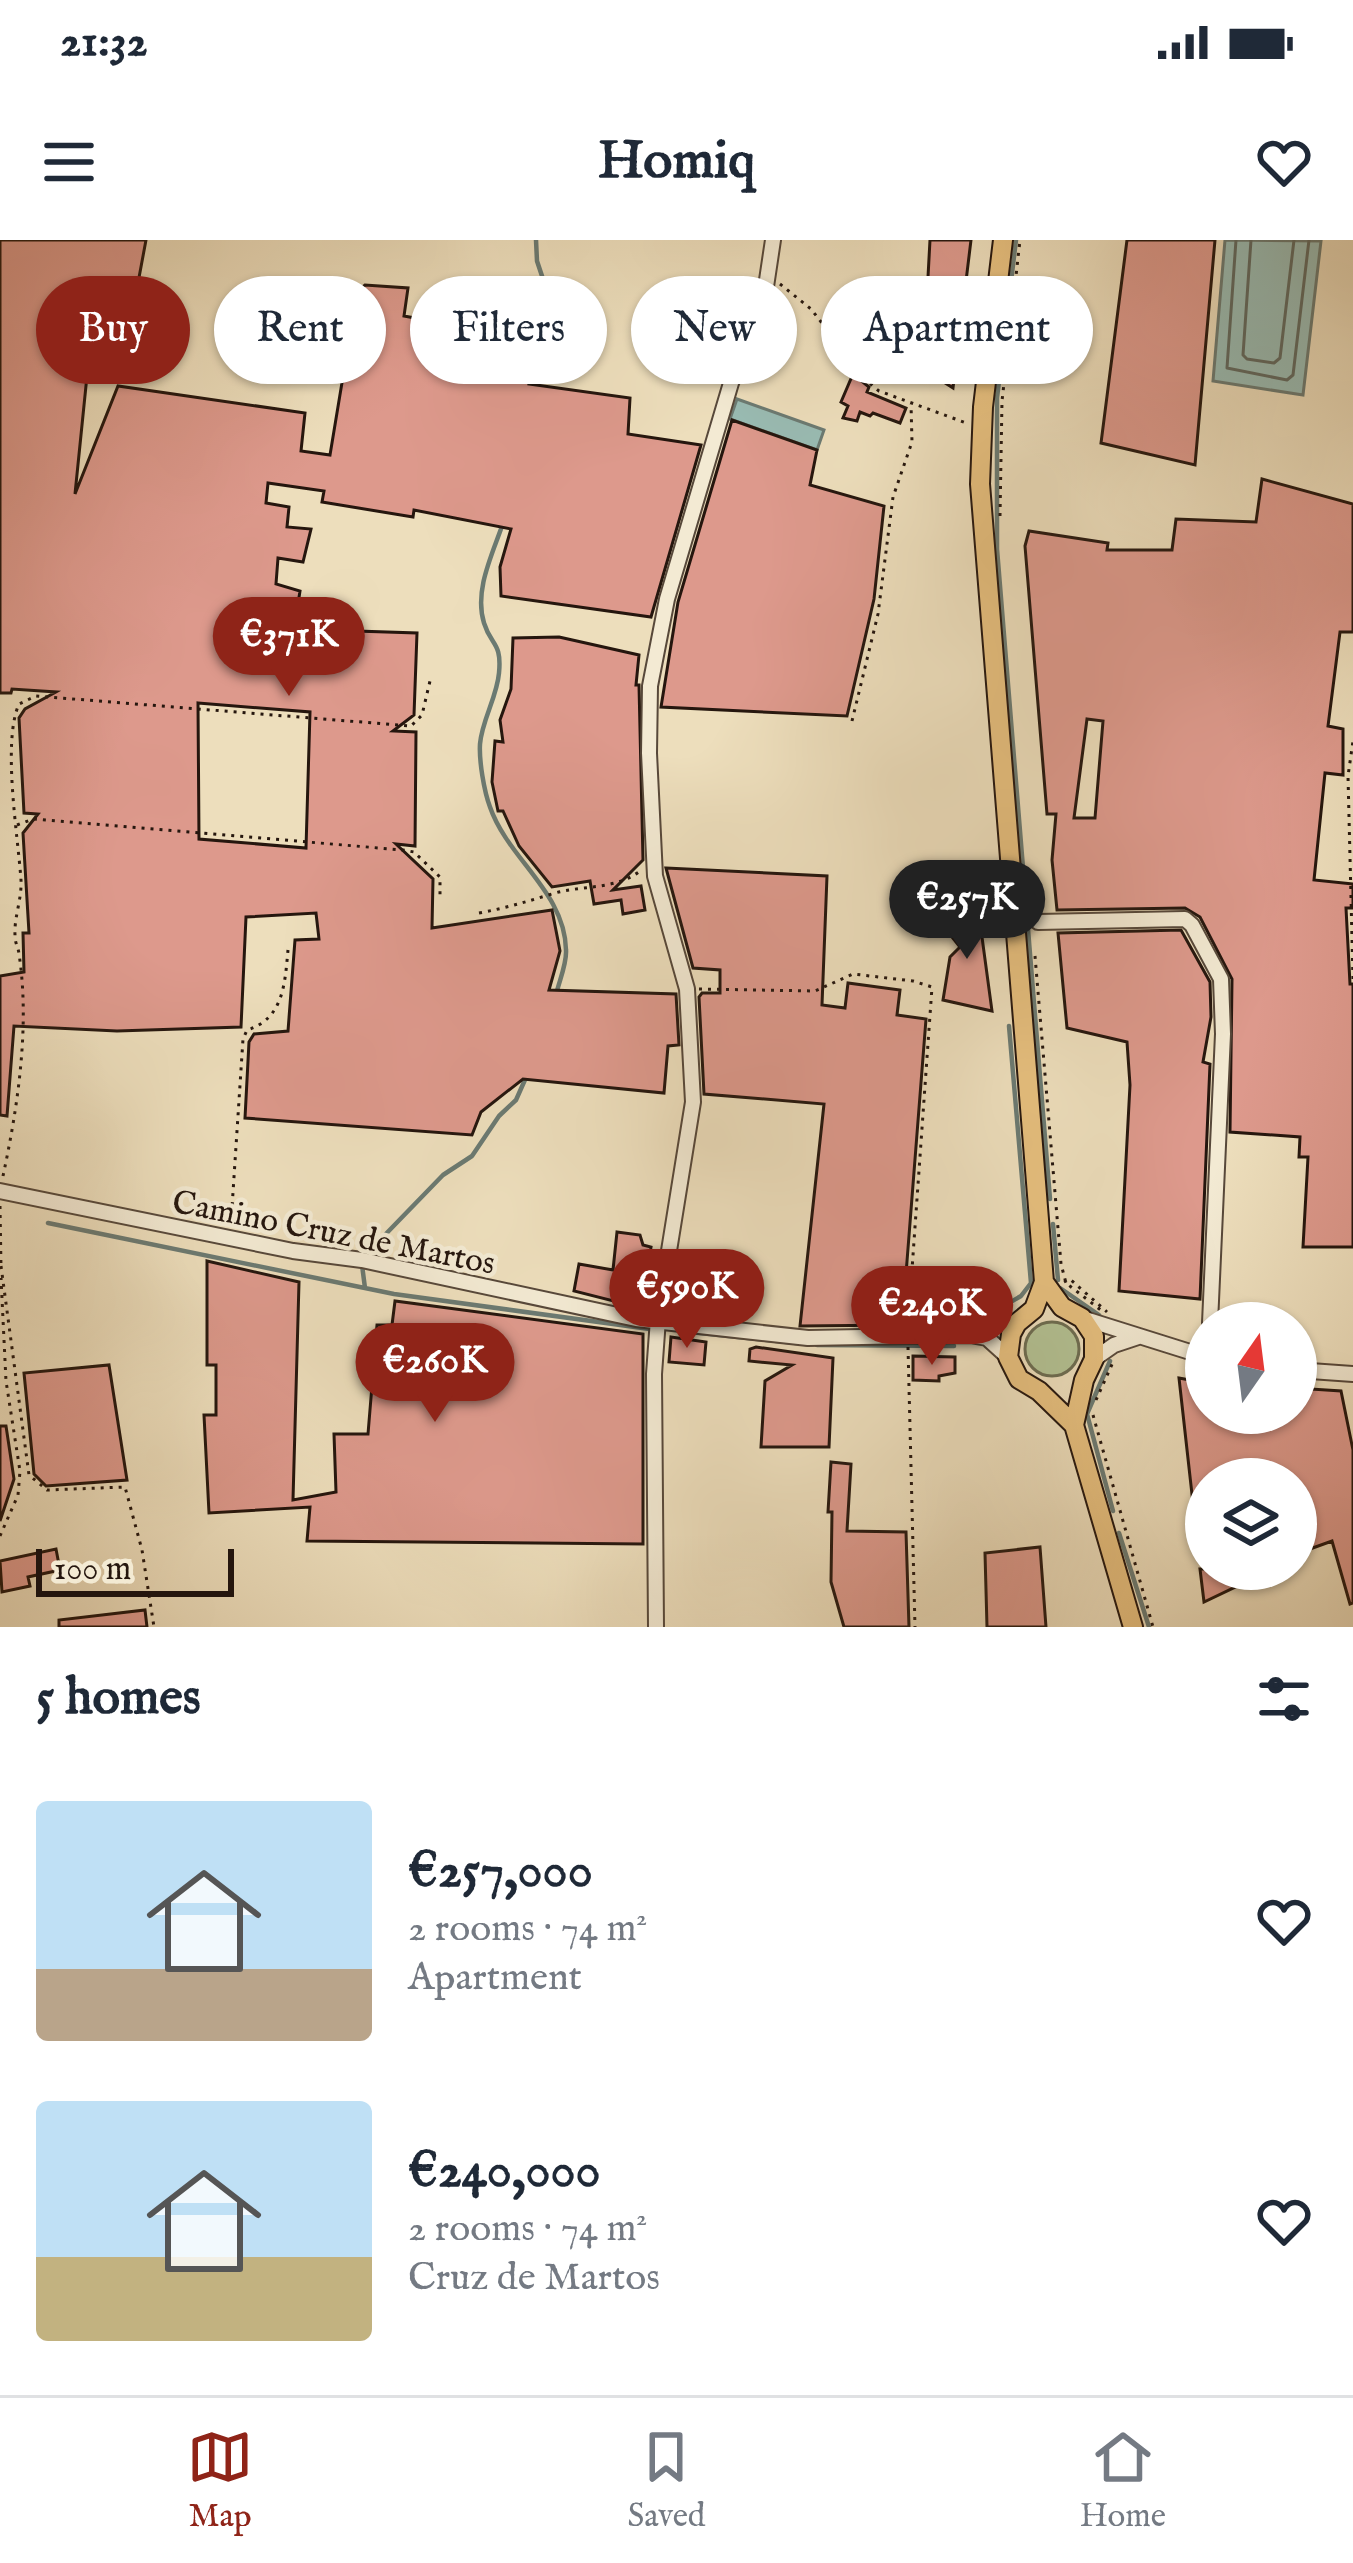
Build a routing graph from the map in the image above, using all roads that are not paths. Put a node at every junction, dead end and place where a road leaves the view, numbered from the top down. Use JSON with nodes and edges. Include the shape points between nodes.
{"nodes":[{"id":1,"x":772,"y":240,"type":"edge"},
{"id":2,"x":1003,"y":240,"type":"edge"},
{"id":3,"x":1038,"y":922,"type":"dead end"},
{"id":4,"x":0,"y":1191,"type":"edge"},
{"id":5,"x":1044,"y":1282,"type":"junction"},
{"id":6,"x":1211,"y":1302,"type":"edge"},
{"id":7,"x":1062,"y":1307,"type":"junction"},
{"id":8,"x":1034,"y":1309,"type":"junction"},
{"id":9,"x":1082,"y":1318,"type":"junction"},
{"id":10,"x":1017,"y":1323,"type":"junction"},
{"id":11,"x":658,"y":1326,"type":"junction"},
{"id":12,"x":970,"y":1335,"type":"junction"},
{"id":13,"x":1114,"y":1335,"type":"junction"},
{"id":14,"x":1185,"y":1351,"type":"edge"},
{"id":15,"x":1008,"y":1357,"type":"junction"},
{"id":16,"x":1094,"y":1359,"type":"junction"},
{"id":17,"x":1317,"y":1371,"type":"edge"},
{"id":18,"x":1353,"y":1374,"type":"edge"},
{"id":19,"x":1084,"y":1380,"type":"junction"},
{"id":20,"x":1039,"y":1391,"type":"junction"},
{"id":21,"x":1074,"y":1425,"type":"junction"},
{"id":22,"x":656,"y":1627,"type":"edge"},
{"id":23,"x":1133,"y":1627,"type":"edge"}],
"edges":[{"from":1,"to":11,"type":"street","via":[[764,300],[718,425],[650,686],[655,876],[687,988],[693,1102]]},
{"from":2,"to":5,"type":"main road","via":[[980,484]]},
{"from":3,"to":6,"type":"street","via":[[1185,920],[1221,979]]},
{"from":4,"to":11,"type":"street","name":"Camino Cruz de Martos"},
{"from":5,"to":7,"type":"main road"},
{"from":5,"to":8,"type":"main road"},
{"from":7,"to":8,"type":"street"},
{"from":7,"to":9,"type":"main road"},
{"from":8,"to":10,"type":"main road"},
{"from":9,"to":13,"type":"street"},
{"from":9,"to":16,"type":"main road","via":[[1094,1336]]},
{"from":10,"to":12,"type":"street","name":"Camino Cruz de Martos"},
{"from":10,"to":15,"type":"main road"},
{"from":11,"to":12,"type":"street","name":"Camino Cruz de Martos","via":[[908,1346]]},
{"from":11,"to":22,"type":"street"},
{"from":12,"to":15,"type":"street"},
{"from":13,"to":14,"type":"street"},
{"from":13,"to":16,"type":"street"},
{"from":15,"to":20,"type":"main road","via":[[1019,1378]]},
{"from":16,"to":19,"type":"main road"},
{"from":17,"to":18,"type":"street"},
{"from":19,"to":20,"type":"main road"},
{"from":19,"to":21,"type":"main road"},
{"from":20,"to":21,"type":"main road"},
{"from":21,"to":23,"type":"main road"}]}
